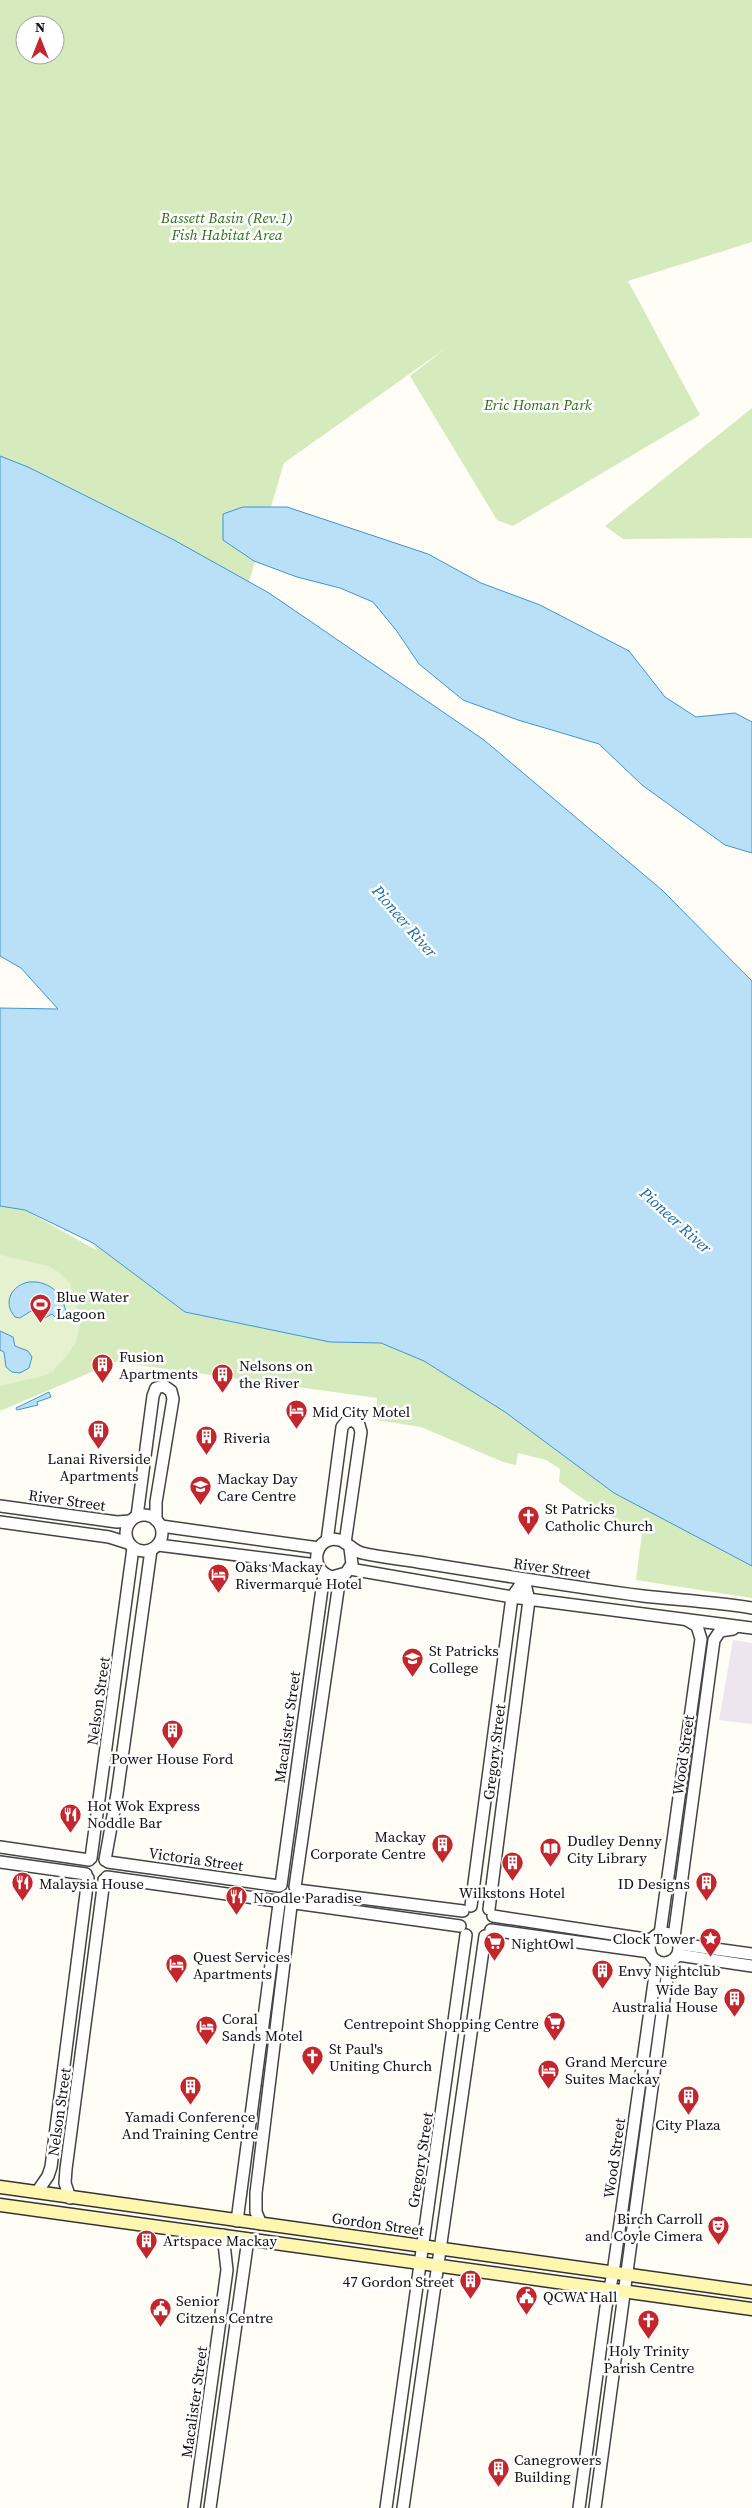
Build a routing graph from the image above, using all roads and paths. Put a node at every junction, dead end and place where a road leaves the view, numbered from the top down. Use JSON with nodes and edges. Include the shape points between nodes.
{"nodes":[{"id":1,"x":336,"y":1483,"type":"junction"},
{"id":2,"x":354,"y":1486,"type":"junction"},
{"id":3,"x":0,"y":1506,"type":"edge"},
{"id":4,"x":134,"y":1519,"type":"junction"},
{"id":5,"x":0,"y":1522,"type":"edge"},
{"id":6,"x":159,"y":1523,"type":"junction"},
{"id":7,"x":323,"y":1544,"type":"junction"},
{"id":8,"x":347,"y":1545,"type":"junction"},
{"id":9,"x":131,"y":1546,"type":"junction"},
{"id":10,"x":154,"y":1548,"type":"junction"},
{"id":11,"x":320,"y":1569,"type":"junction"},
{"id":12,"x":350,"y":1569,"type":"junction"},
{"id":13,"x":340,"y":1576,"type":"junction"},
{"id":14,"x":524,"y":1580,"type":"junction"},
{"id":15,"x":512,"y":1597,"type":"junction"},
{"id":16,"x":529,"y":1600,"type":"junction"},
{"id":17,"x":721,"y":1604,"type":"junction"},
{"id":18,"x":752,"y":1608,"type":"edge"},
{"id":19,"x":752,"y":1615,"type":"edge"},
{"id":20,"x":683,"y":1618,"type":"junction"},
{"id":21,"x":508,"y":1626,"type":"junction"},
{"id":22,"x":748,"y":1627,"type":"edge"},
{"id":23,"x":526,"y":1628,"type":"junction"},
{"id":24,"x":690,"y":1723,"type":"junction"},
{"id":25,"x":703,"y":1725,"type":"junction"},
{"id":26,"x":681,"y":1786,"type":"junction"},
{"id":27,"x":694,"y":1788,"type":"junction"},
{"id":28,"x":674,"y":1836,"type":"junction"},
{"id":29,"x":687,"y":1838,"type":"junction"},
{"id":30,"x":0,"y":1847,"type":"edge"},
{"id":31,"x":90,"y":1859,"type":"junction"},
{"id":32,"x":107,"y":1861,"type":"junction"},
{"id":33,"x":0,"y":1862,"type":"edge"},
{"id":34,"x":669,"y":1870,"type":"junction"},
{"id":35,"x":682,"y":1872,"type":"junction"},
{"id":36,"x":87,"y":1876,"type":"junction"},
{"id":37,"x":105,"y":1879,"type":"junction"},
{"id":38,"x":280,"y":1885,"type":"junction"},
{"id":39,"x":296,"y":1888,"type":"junction"},
{"id":40,"x":285,"y":1904,"type":"junction"},
{"id":41,"x":467,"y":1908,"type":"junction"},
{"id":42,"x":491,"y":1913,"type":"junction"},
{"id":43,"x":463,"y":1930,"type":"junction"},
{"id":44,"x":488,"y":1933,"type":"junction"},
{"id":45,"x":656,"y":1937,"type":"junction"},
{"id":46,"x":675,"y":1949,"type":"junction"},
{"id":47,"x":752,"y":1954,"type":"edge"},
{"id":48,"x":653,"y":1957,"type":"junction"},
{"id":49,"x":752,"y":1966,"type":"edge"},
{"id":50,"x":51,"y":2167,"type":"junction"},
{"id":51,"x":66,"y":2169,"type":"junction"},
{"id":52,"x":0,"y":2187,"type":"edge"},
{"id":53,"x":242,"y":2191,"type":"junction"},
{"id":54,"x":37,"y":2192,"type":"junction"},
{"id":55,"x":256,"y":2193,"type":"junction"},
{"id":56,"x":70,"y":2198,"type":"junction"},
{"id":57,"x":0,"y":2205,"type":"edge"},
{"id":58,"x":169,"y":2211,"type":"junction"},
{"id":59,"x":238,"y":2221,"type":"junction"},
{"id":60,"x":261,"y":2224,"type":"junction"},
{"id":61,"x":223,"y":2235,"type":"junction"},
{"id":62,"x":248,"y":2239,"type":"junction"},
{"id":63,"x":302,"y":2246,"type":"junction"},
{"id":64,"x":422,"y":2247,"type":"junction"},
{"id":65,"x":440,"y":2249,"type":"junction"},
{"id":66,"x":420,"y":2263,"type":"junction"},
{"id":67,"x":438,"y":2265,"type":"junction"},
{"id":68,"x":228,"y":2270,"type":"junction"},
{"id":69,"x":245,"y":2272,"type":"junction"},
{"id":70,"x":613,"y":2273,"type":"junction"},
{"id":71,"x":627,"y":2275,"type":"junction"},
{"id":72,"x":610,"y":2289,"type":"junction"},
{"id":73,"x":625,"y":2291,"type":"junction"},
{"id":74,"x":752,"y":2292,"type":"edge"},
{"id":75,"x":752,"y":2309,"type":"edge"},
{"id":76,"x":398,"y":2425,"type":"junction"},
{"id":77,"x":414,"y":2427,"type":"junction"},
{"id":78,"x":194,"y":2508,"type":"edge"},
{"id":79,"x":210,"y":2508,"type":"edge"},
{"id":80,"x":386,"y":2508,"type":"edge"},
{"id":81,"x":402,"y":2508,"type":"edge"},
{"id":82,"x":579,"y":2508,"type":"edge"},
{"id":83,"x":595,"y":2508,"type":"edge"}],
"edges":[{"from":1,"to":2,"type":"street"},
{"from":1,"to":2,"type":"street","via":[[342,1427],[353,1420],[361,1432]]},
{"from":1,"to":7,"type":"street"},
{"from":2,"to":8,"type":"street"},
{"from":3,"to":4,"type":"street","name":"River Street","via":[[117,1522]]},
{"from":4,"to":6,"type":"street","via":[[147,1516]]},
{"from":4,"to":6,"type":"street","via":[[153,1396],[156,1388],[164,1386],[172,1391],[173,1399],[156,1502]]},
{"from":4,"to":9,"type":"street","via":[[126,1532]]},
{"from":5,"to":9,"type":"street","name":"River Street","via":[[109,1537]]},
{"from":6,"to":7,"type":"street"},
{"from":6,"to":10,"type":"street","via":[[162,1536]]},
{"from":7,"to":8,"type":"street","via":[[333,1540]]},
{"from":7,"to":11,"type":"street","via":[[316,1559]]},
{"from":8,"to":12,"type":"street","via":[[353,1558]]},
{"from":8,"to":14,"type":"street","name":"River Street","via":[[360,1553]]},
{"from":9,"to":10,"type":"street","via":[[145,1552]]},
{"from":9,"to":31,"type":"street","name":"Nelson Street"},
{"from":10,"to":11,"type":"street"},
{"from":10,"to":32,"type":"street","name":"Nelson Street"},
{"from":11,"to":13,"type":"street","via":[[332,1577]]},
{"from":11,"to":38,"type":"street","name":"Macalister Street"},
{"from":12,"to":13,"type":"street"},
{"from":12,"to":15,"type":"street"},
{"from":13,"to":39,"type":"street","name":"Macalister Street"},
{"from":14,"to":15,"type":"street","name":"Gregory Street"},
{"from":14,"to":16,"type":"street","name":"Gregory Street"},
{"from":14,"to":17,"type":"street","name":"River Street"},
{"from":15,"to":16,"type":"street"},
{"from":15,"to":21,"type":"street","name":"Gregory Street"},
{"from":16,"to":20,"type":"street"},
{"from":16,"to":23,"type":"street","name":"Gregory Street"},
{"from":17,"to":18,"type":"street","name":"River Street"},
{"from":17,"to":19,"type":"street","via":[[735,1613]]},
{"from":20,"to":22,"type":"street"},
{"from":20,"to":24,"type":"street","name":"Wood Street","via":[[696,1624],[701,1636]]},
{"from":21,"to":23,"type":"street","via":[[518,1622]]},
{"from":21,"to":41,"type":"street","name":"Gregory Street"},
{"from":22,"to":25,"type":"street","name":"Wood Street","via":[[721,1630],[715,1637]]},
{"from":23,"to":42,"type":"street","name":"Gregory Street"},
{"from":24,"to":25,"type":"street"},
{"from":24,"to":26,"type":"street","name":"Wood Street"},
{"from":25,"to":27,"type":"street","name":"Wood Street"},
{"from":26,"to":27,"type":"street"},
{"from":26,"to":28,"type":"street","name":"Wood Street"},
{"from":27,"to":29,"type":"street","name":"Wood Street"},
{"from":28,"to":29,"type":"street"},
{"from":28,"to":34,"type":"street","name":"Wood Street"},
{"from":29,"to":35,"type":"street","name":"Wood Street"},
{"from":30,"to":31,"type":"street"},
{"from":31,"to":32,"type":"street","via":[[98,1857]]},
{"from":31,"to":36,"type":"street","via":[[85,1866]]},
{"from":32,"to":37,"type":"street","via":[[110,1870]]},
{"from":32,"to":38,"type":"street","name":"Victoria Street"},
{"from":33,"to":36,"type":"street"},
{"from":34,"to":35,"type":"street"},
{"from":34,"to":45,"type":"street","name":"Wood Street"},
{"from":35,"to":46,"type":"street","name":"Wood Street"},
{"from":36,"to":37,"type":"street","via":[[96,1882]]},
{"from":36,"to":50,"type":"street","name":"Nelson Street"},
{"from":37,"to":40,"type":"street","name":"Victoria Street"},
{"from":37,"to":51,"type":"street","name":"Nelson Street"},
{"from":38,"to":39,"type":"street","via":[[287,1883]]},
{"from":38,"to":40,"type":"street","via":[[276,1891]]},
{"from":39,"to":40,"type":"street","via":[[298,1896]]},
{"from":39,"to":41,"type":"street"},
{"from":40,"to":43,"type":"street","name":"Victoria Street"},
{"from":40,"to":53,"type":"street"},
{"from":40,"to":55,"type":"street"},
{"from":41,"to":42,"type":"street","via":[[480,1905]]},
{"from":41,"to":43,"type":"street"},
{"from":42,"to":44,"type":"street"},
{"from":42,"to":45,"type":"street"},
{"from":43,"to":44,"type":"street","via":[[475,1938]]},
{"from":43,"to":64,"type":"street","name":"Gregory Street","via":[[459,1997]]},
{"from":44,"to":48,"type":"street"},
{"from":44,"to":65,"type":"street","name":"Gregory Street"},
{"from":45,"to":46,"type":"street"},
{"from":45,"to":48,"type":"street","name":"Wood Street"},
{"from":46,"to":47,"type":"street"},
{"from":46,"to":48,"type":"street"},
{"from":46,"to":49,"type":"street"},
{"from":46,"to":71,"type":"street","name":"Wood Street"},
{"from":48,"to":70,"type":"street","name":"Wood Street"},
{"from":50,"to":51,"type":"street","name":"Nelson Street","via":[[61,2175]]},
{"from":50,"to":54,"type":"street","name":"Nelson Street"},
{"from":51,"to":56,"type":"street","name":"Nelson Street","via":[[65,2183]]},
{"from":52,"to":54,"type":"main road","name":"Gordon Street"},
{"from":53,"to":55,"type":"street","via":[[246,2200]]},
{"from":53,"to":59,"type":"street"},
{"from":54,"to":56,"type":"main road","name":"Gordon Street"},
{"from":55,"to":60,"type":"street","via":[[256,2212]]},
{"from":56,"to":58,"type":"main road","name":"Gordon Street"},
{"from":57,"to":61,"type":"main road"},
{"from":58,"to":59,"type":"main road","name":"Gordon Street"},
{"from":58,"to":62,"type":"main road","via":[[188,2220],[234,2227]]},
{"from":59,"to":60,"type":"main road","name":"Gordon Street"},
{"from":59,"to":63,"type":"main road","via":[[248,2231],[284,2238]]},
{"from":60,"to":64,"type":"main road","name":"Gordon Street"},
{"from":61,"to":62,"type":"main road"},
{"from":61,"to":68,"type":"street","name":"Macalister Street"},
{"from":62,"to":63,"type":"main road"},
{"from":62,"to":69,"type":"street","name":"Macalister Street"},
{"from":63,"to":66,"type":"main road"},
{"from":64,"to":65,"type":"main road","name":"Gordon Street"},
{"from":64,"to":66,"type":"street","name":"Gregory Street"},
{"from":65,"to":67,"type":"street","name":"Gregory Street"},
{"from":65,"to":70,"type":"main road","name":"Gordon Street"},
{"from":66,"to":67,"type":"main road"},
{"from":66,"to":76,"type":"street","name":"Gregory Street"},
{"from":67,"to":72,"type":"main road"},
{"from":67,"to":77,"type":"street","name":"Gregory Street"},
{"from":68,"to":69,"type":"street","via":[[235,2260],[240,2260]]},
{"from":68,"to":78,"type":"street","name":"Macalister Street"},
{"from":69,"to":79,"type":"street","name":"Macalister Street"},
{"from":70,"to":71,"type":"main road","name":"Gordon Street"},
{"from":70,"to":72,"type":"street","name":"Wood Street"},
{"from":71,"to":73,"type":"street","name":"Wood Street"},
{"from":71,"to":74,"type":"main road","name":"Gordon Street"},
{"from":72,"to":73,"type":"main road"},
{"from":72,"to":82,"type":"street","name":"Wood Street"},
{"from":73,"to":75,"type":"main road"},
{"from":73,"to":83,"type":"street","name":"Wood Street"},
{"from":76,"to":77,"type":"street"},
{"from":76,"to":80,"type":"street","name":"Gregory Street"},
{"from":77,"to":81,"type":"street","name":"Gregory Street"}]}
